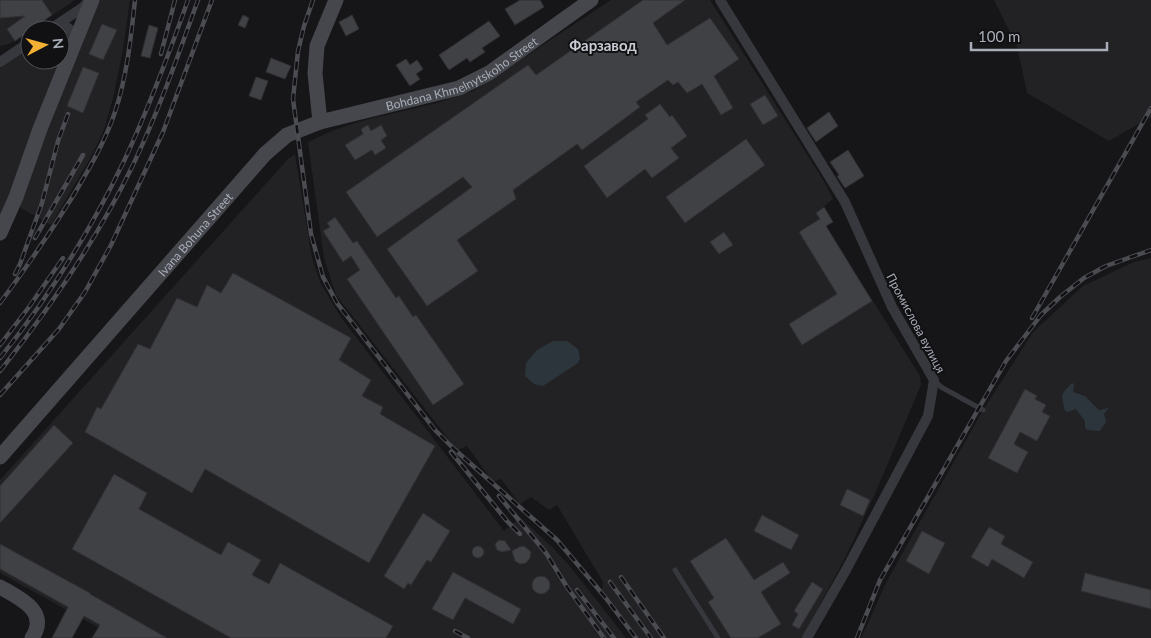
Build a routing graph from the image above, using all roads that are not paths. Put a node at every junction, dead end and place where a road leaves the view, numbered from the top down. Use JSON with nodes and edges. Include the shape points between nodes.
{"nodes":[{"id":1,"x":91,"y":0,"type":"edge"},
{"id":2,"x":336,"y":0,"type":"edge"},
{"id":3,"x":591,"y":0,"type":"edge"},
{"id":4,"x":720,"y":0,"type":"edge"},
{"id":5,"x":64,"y":20,"type":"edge"},
{"id":6,"x":70,"y":30,"type":"edge"},
{"id":7,"x":74,"y":46,"type":"junction"},
{"id":8,"x":20,"y":49,"type":"edge"},
{"id":9,"x":0,"y":62,"type":"edge"},
{"id":10,"x":320,"y":122,"type":"junction"},
{"id":11,"x":0,"y":233,"type":"edge"},
{"id":12,"x":934,"y":380,"type":"junction"},
{"id":13,"x":982,"y":410,"type":"dead end"},
{"id":14,"x":0,"y":457,"type":"edge"},
{"id":15,"x":675,"y":570,"type":"dead end"},
{"id":16,"x":0,"y":587,"type":"edge"},
{"id":17,"x":32,"y":638,"type":"edge"},
{"id":18,"x":718,"y":638,"type":"edge"},
{"id":19,"x":807,"y":638,"type":"edge"}],
"edges":[{"from":1,"to":5,"type":"street"},
{"from":1,"to":7,"type":"street"},
{"from":2,"to":10,"type":"street","via":[[317,46],[315,73]]},
{"from":3,"to":10,"type":"street","name":"Bohdana Khmelnytskoho Street","via":[[489,73],[459,88]]},
{"from":4,"to":12,"type":"street","name":"Промислова вулиця","via":[[845,202],[892,307]]},
{"from":6,"to":7,"type":"street"},
{"from":7,"to":11,"type":"street"},
{"from":8,"to":9,"type":"street"},
{"from":10,"to":14,"type":"street","name":"Ivana Bohuna Street","via":[[288,135],[265,154]]},
{"from":12,"to":13,"type":"lane"},
{"from":12,"to":19,"type":"street","name":"Промислова вулиця","via":[[928,416]]},
{"from":15,"to":18,"type":"lane"},
{"from":16,"to":17,"type":"street","via":[[33,609],[37,625]]}]}
